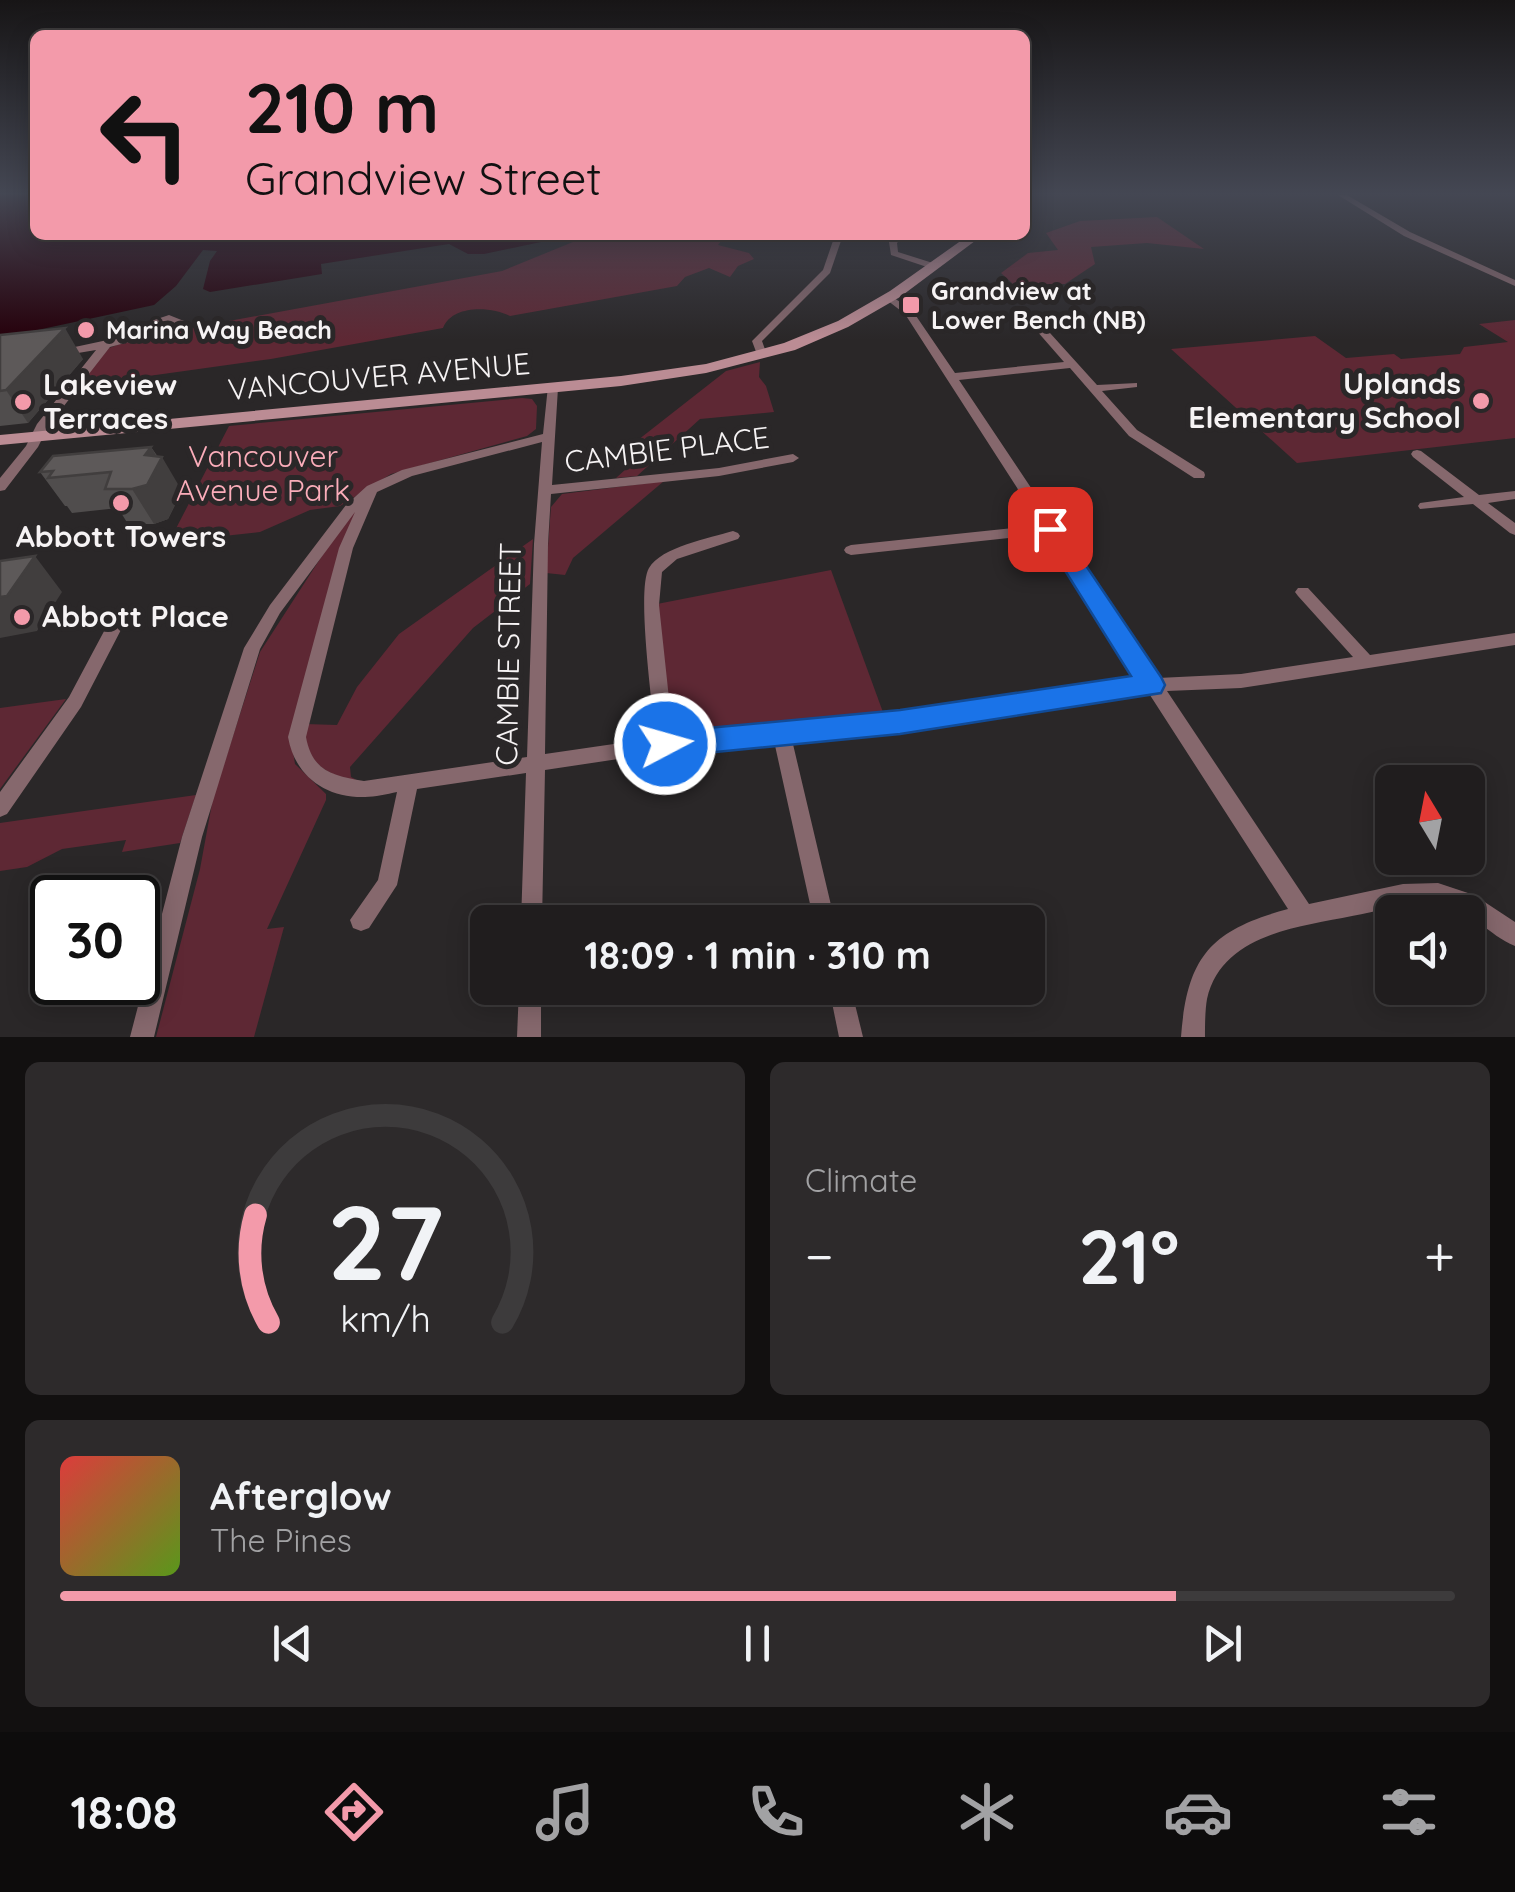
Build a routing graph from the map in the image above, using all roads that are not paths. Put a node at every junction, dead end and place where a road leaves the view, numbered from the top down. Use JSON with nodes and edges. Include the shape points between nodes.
{"nodes":[{"id":1,"x":837,"y":243,"type":"edge"},
{"id":2,"x":893,"y":243,"type":"edge"},
{"id":3,"x":965,"y":243,"type":"edge"},
{"id":4,"x":1428,"y":243,"type":"edge"},
{"id":5,"x":933,"y":266,"type":"junction"},
{"id":6,"x":1515,"y":283,"type":"edge"},
{"id":7,"x":888,"y":296,"type":"junction"},
{"id":8,"x":1028,"y":314,"type":"dead end"},
{"id":9,"x":148,"y":331,"type":"dead end"},
{"id":10,"x":105,"y":346,"type":"junction"},
{"id":11,"x":38,"y":356,"type":"edge"},
{"id":12,"x":762,"y":356,"type":"junction"},
{"id":13,"x":1072,"y":365,"type":"junction"},
{"id":14,"x":951,"y":377,"type":"junction"},
{"id":15,"x":1133,"y":385,"type":"dead end"},
{"id":16,"x":552,"y":388,"type":"junction"},
{"id":17,"x":1093,"y":389,"type":"junction"},
{"id":18,"x":37,"y":436,"type":"junction"},
{"id":19,"x":550,"y":436,"type":"junction"},
{"id":20,"x":0,"y":440,"type":"edge"},
{"id":21,"x":1416,"y":454,"type":"dead end"},
{"id":22,"x":794,"y":458,"type":"dead end"},
{"id":23,"x":1199,"y":475,"type":"dead end"},
{"id":24,"x":0,"y":487,"type":"edge"},
{"id":25,"x":372,"y":490,"type":"junction"},
{"id":26,"x":547,"y":490,"type":"junction"},
{"id":27,"x":1515,"y":495,"type":"edge"},
{"id":28,"x":1476,"y":500,"type":"junction"},
{"id":29,"x":1425,"y":506,"type":"dead end"},
{"id":30,"x":1050,"y":529,"type":"junction"},
{"id":31,"x":1515,"y":530,"type":"edge"},
{"id":32,"x":733,"y":536,"type":"dead end"},
{"id":33,"x":851,"y":550,"type":"dead end"},
{"id":34,"x":1303,"y":592,"type":"dead end"},
{"id":35,"x":116,"y":624,"type":"dead end"},
{"id":36,"x":1515,"y":639,"type":"edge"},
{"id":37,"x":1367,"y":662,"type":"junction"},
{"id":38,"x":1151,"y":685,"type":"junction"},
{"id":39,"x":782,"y":733,"type":"junction"},
{"id":40,"x":665,"y":744,"type":"junction"},
{"id":41,"x":536,"y":761,"type":"junction"},
{"id":42,"x":409,"y":782,"type":"junction"},
{"id":43,"x":0,"y":808,"type":"edge"},
{"id":44,"x":532,"y":905,"type":"edge"},
{"id":45,"x":821,"y":905,"type":"edge"},
{"id":46,"x":1304,"y":915,"type":"junction"},
{"id":47,"x":361,"y":920,"type":"dead end"},
{"id":48,"x":1515,"y":935,"type":"edge"},
{"id":49,"x":529,"y":1005,"type":"edge"},
{"id":50,"x":844,"y":1005,"type":"edge"},
{"id":51,"x":142,"y":1037,"type":"edge"},
{"id":52,"x":528,"y":1037,"type":"edge"},
{"id":53,"x":851,"y":1037,"type":"edge"},
{"id":54,"x":1194,"y":1037,"type":"edge"}],
"edges":[{"from":1,"to":12,"type":"street","via":[[827,271],[757,340]]},
{"from":2,"to":5,"type":"street","via":[[894,252]]},
{"from":3,"to":5,"type":"street","name":"VANCOUVER AVENUE"},
{"from":4,"to":6,"type":"street"},
{"from":5,"to":7,"type":"street","name":"VANCOUVER AVENUE"},
{"from":7,"to":12,"type":"street","name":"VANCOUVER AVENUE","via":[[830,330]]},
{"from":7,"to":14,"type":"street","via":[[908,312]]},
{"from":8,"to":13,"type":"street"},
{"from":9,"to":10,"type":"street"},
{"from":10,"to":11,"type":"street"},
{"from":10,"to":18,"type":"street"},
{"from":12,"to":16,"type":"street","name":"VANCOUVER AVENUE","via":[[660,377]]},
{"from":13,"to":14,"type":"street"},
{"from":13,"to":17,"type":"street"},
{"from":14,"to":30,"type":"street"},
{"from":15,"to":17,"type":"street"},
{"from":16,"to":18,"type":"street","name":"VANCOUVER AVENUE"},
{"from":16,"to":19,"type":"street","name":"CAMBIE STREET"},
{"from":17,"to":23,"type":"street","via":[[1132,433]]},
{"from":18,"to":20,"type":"street","name":"VANCOUVER AVENUE"},
{"from":18,"to":24,"type":"street"},
{"from":19,"to":25,"type":"street","via":[[406,473]]},
{"from":19,"to":26,"type":"street","name":"CAMBIE STREET"},
{"from":21,"to":28,"type":"street"},
{"from":22,"to":26,"type":"street","name":"CAMBIE PLACE"},
{"from":25,"to":42,"type":"street","via":[[346,548],[297,737],[299,757],[335,786]]},
{"from":25,"to":51,"type":"street","via":[[351,508],[252,648],[192,838]]},
{"from":26,"to":41,"type":"street","name":"CAMBIE STREET"},
{"from":27,"to":28,"type":"street"},
{"from":28,"to":29,"type":"street"},
{"from":28,"to":31,"type":"street"},
{"from":30,"to":33,"type":"street"},
{"from":30,"to":38,"type":"street"},
{"from":32,"to":40,"type":"street","via":[[672,555],[652,581]]},
{"from":34,"to":37,"type":"street"},
{"from":35,"to":43,"type":"street","via":[[76,702]]},
{"from":36,"to":37,"type":"street"},
{"from":37,"to":38,"type":"street","via":[[1241,681]]},
{"from":38,"to":39,"type":"street"},
{"from":38,"to":46,"type":"street"},
{"from":39,"to":40,"type":"street"},
{"from":39,"to":45,"type":"street"},
{"from":40,"to":41,"type":"street"},
{"from":41,"to":42,"type":"street"},
{"from":41,"to":44,"type":"street","name":"CAMBIE STREET"},
{"from":42,"to":47,"type":"street","via":[[387,884]]},
{"from":46,"to":48,"type":"street","via":[[1434,893],[1464,901]]},
{"from":46,"to":54,"type":"street","via":[[1249,930],[1219,952],[1199,987]]},
{"from":49,"to":52,"type":"street"},
{"from":50,"to":53,"type":"street"}]}
